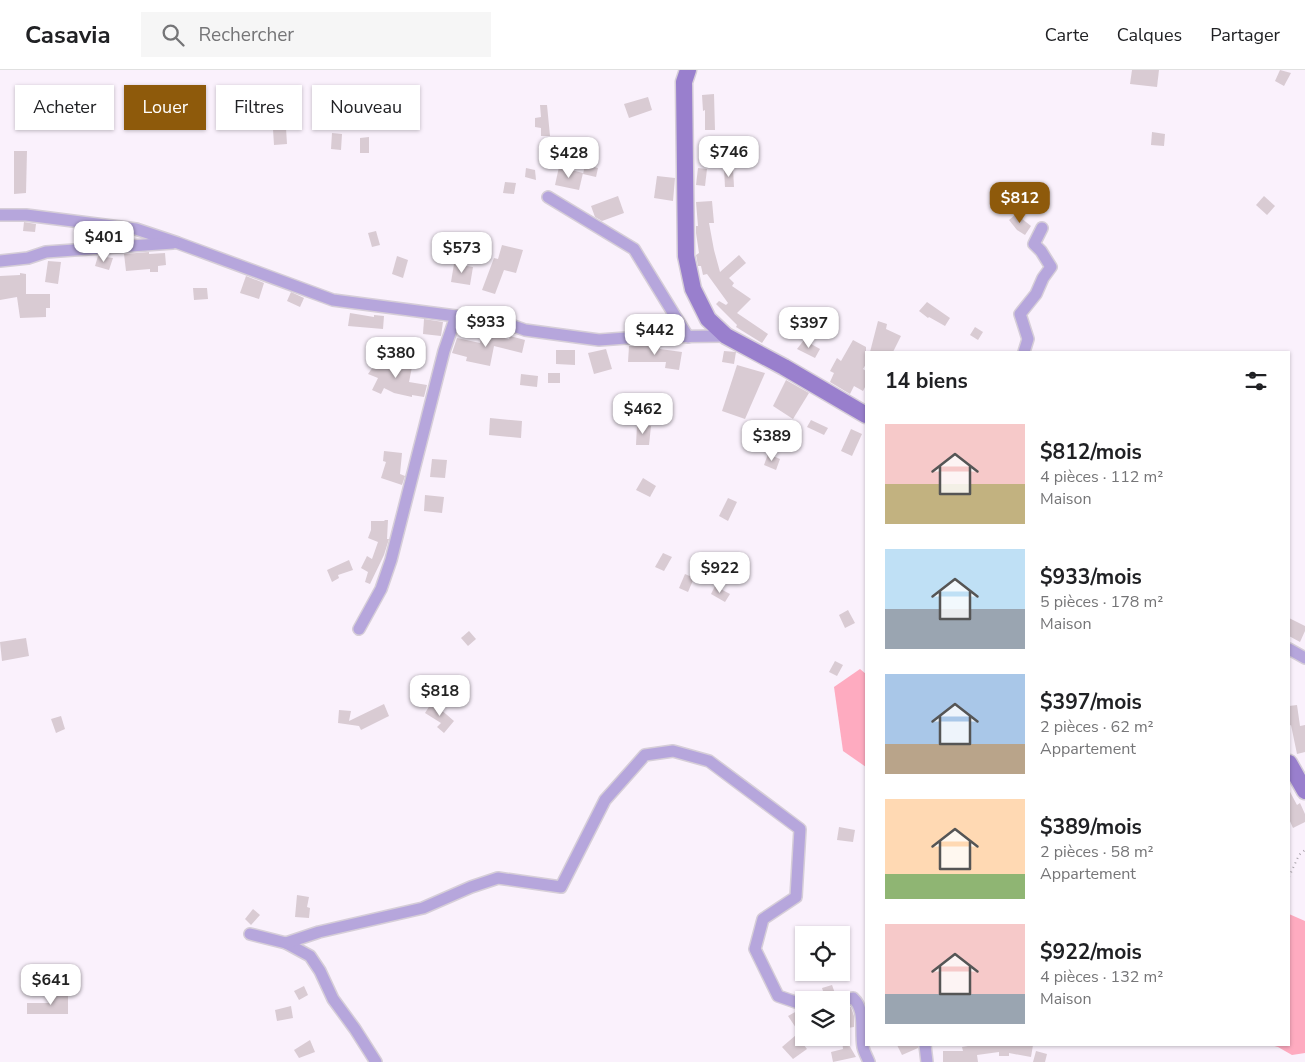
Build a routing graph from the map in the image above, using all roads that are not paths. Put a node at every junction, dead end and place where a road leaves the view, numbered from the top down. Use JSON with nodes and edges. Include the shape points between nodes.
{"nodes":[{"id":1,"x":688,"y":70,"type":"edge"},
{"id":2,"x":548,"y":197,"type":"dead end"},
{"id":3,"x":0,"y":215,"type":"edge"},
{"id":4,"x":1042,"y":228,"type":"dead end"},
{"id":5,"x":178,"y":243,"type":"junction"},
{"id":6,"x":0,"y":261,"type":"edge"},
{"id":7,"x":456,"y":316,"type":"junction"},
{"id":8,"x":726,"y":336,"type":"junction"},
{"id":9,"x":688,"y":337,"type":"junction"},
{"id":10,"x":1024,"y":351,"type":"edge"},
{"id":11,"x":865,"y":413,"type":"edge"},
{"id":12,"x":359,"y":629,"type":"dead end"},
{"id":13,"x":1290,"y":650,"type":"edge"},
{"id":14,"x":1305,"y":658,"type":"edge"},
{"id":15,"x":1290,"y":765,"type":"edge"},
{"id":16,"x":1305,"y":791,"type":"edge"},
{"id":17,"x":250,"y":934,"type":"dead end"},
{"id":18,"x":286,"y":943,"type":"junction"},
{"id":19,"x":850,"y":999,"type":"edge"},
{"id":20,"x":795,"y":1002,"type":"edge"},
{"id":21,"x":925,"y":1046,"type":"edge"},
{"id":22,"x":376,"y":1062,"type":"edge"},
{"id":23,"x":869,"y":1062,"type":"edge"},
{"id":24,"x":927,"y":1062,"type":"edge"}],
"edges":[{"from":1,"to":8,"type":"main road","via":[[684,82],[686,256],[694,288],[708,319]]},
{"from":2,"to":9,"type":"street","via":[[634,249]]},
{"from":3,"to":5,"type":"street","via":[[26,215],[136,229]]},
{"from":4,"to":10,"type":"street","via":[[1034,244],[1051,267],[1020,314],[1028,339]]},
{"from":5,"to":6,"type":"street","via":[[46,252]]},
{"from":5,"to":7,"type":"street","via":[[333,300]]},
{"from":7,"to":9,"type":"street","via":[[491,318],[525,330],[599,340]]},
{"from":7,"to":12,"type":"street","via":[[444,351],[391,560],[381,589]]},
{"from":8,"to":9,"type":"street"},
{"from":8,"to":11,"type":"main road"},
{"from":13,"to":14,"type":"street"},
{"from":15,"to":16,"type":"main road"},
{"from":17,"to":18,"type":"street"},
{"from":18,"to":20,"type":"street","via":[[423,908],[498,878],[561,887],[605,800],[645,755],[673,751],[709,761],[800,829],[796,897],[763,919],[755,949],[778,996]]},
{"from":18,"to":22,"type":"street","via":[[310,956],[333,1000]]},
{"from":19,"to":23,"type":"street","via":[[858,1003],[863,1046]]},
{"from":21,"to":24,"type":"street"}]}
